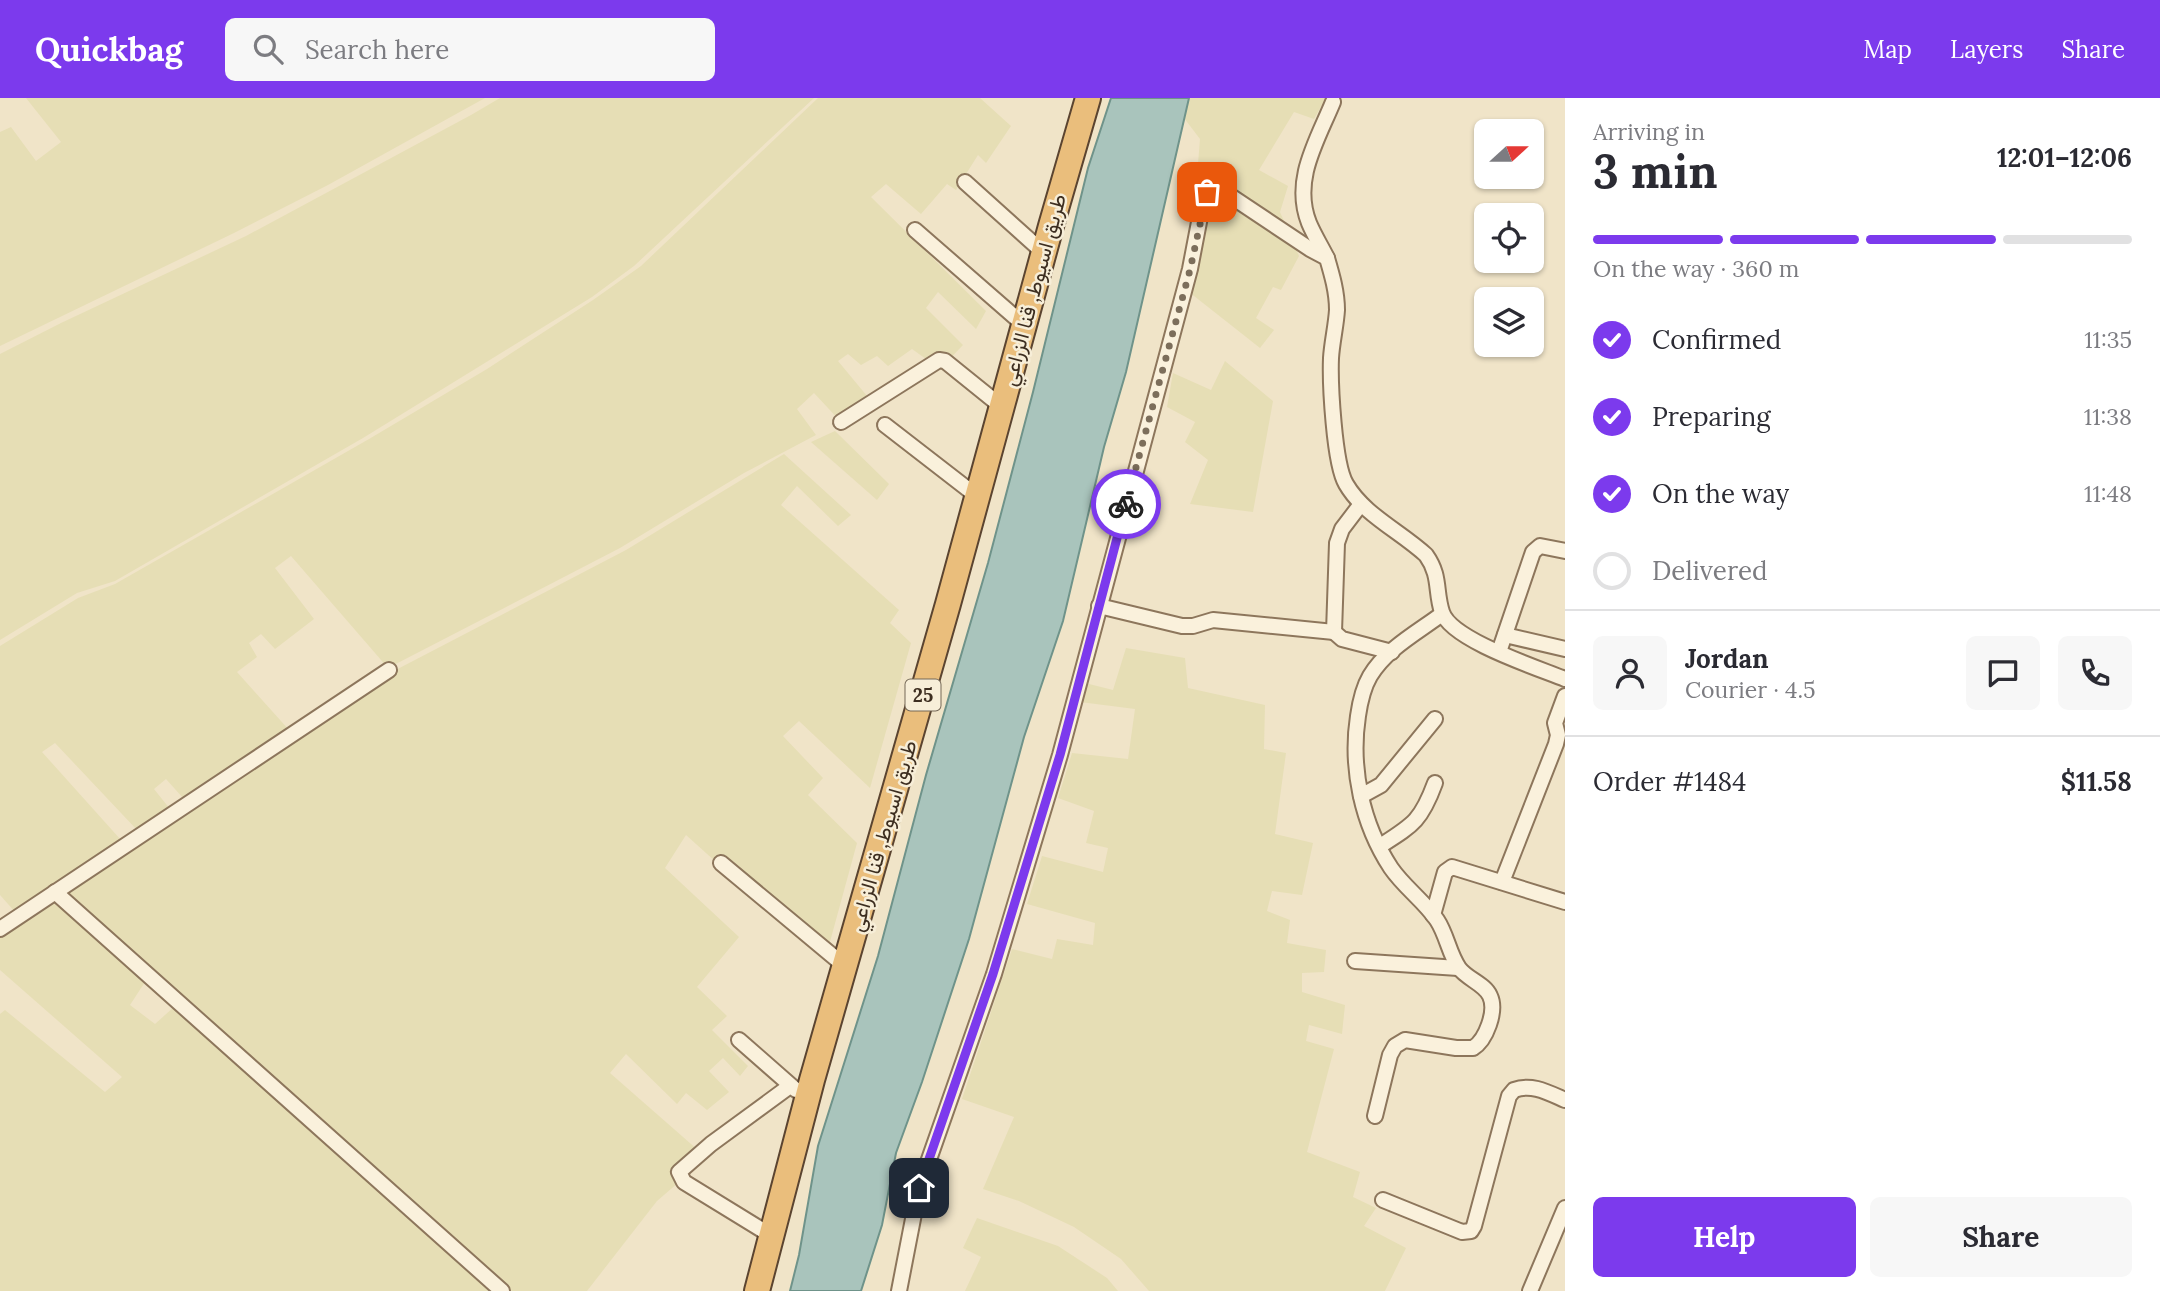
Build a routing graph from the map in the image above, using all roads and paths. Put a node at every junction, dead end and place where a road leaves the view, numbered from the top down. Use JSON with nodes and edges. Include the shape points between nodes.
{"nodes":[{"id":1,"x":1088,"y":98,"type":"edge"},
{"id":2,"x":1334,"y":102,"type":"dead end"},
{"id":3,"x":965,"y":182,"type":"dead end"},
{"id":4,"x":915,"y":230,"type":"dead end"},
{"id":5,"x":1044,"y":253,"type":"junction"},
{"id":6,"x":1327,"y":258,"type":"junction"},
{"id":7,"x":1024,"y":325,"type":"junction"},
{"id":8,"x":1002,"y":407,"type":"junction"},
{"id":9,"x":841,"y":422,"type":"dead end"},
{"id":10,"x":885,"y":425,"type":"dead end"},
{"id":11,"x":978,"y":497,"type":"junction"},
{"id":12,"x":1361,"y":504,"type":"junction"},
{"id":13,"x":1565,"y":551,"type":"edge"},
{"id":14,"x":1099,"y":606,"type":"junction"},
{"id":15,"x":1442,"y":614,"type":"junction"},
{"id":16,"x":1334,"y":632,"type":"junction"},
{"id":17,"x":1505,"y":635,"type":"junction"},
{"id":18,"x":1565,"y":649,"type":"edge"},
{"id":19,"x":1392,"y":652,"type":"junction"},
{"id":20,"x":1499,"y":652,"type":"junction"},
{"id":21,"x":388,"y":670,"type":"dead end"},
{"id":22,"x":1565,"y":679,"type":"edge"},
{"id":23,"x":1565,"y":696,"type":"edge"},
{"id":24,"x":1435,"y":719,"type":"dead end"},
{"id":25,"x":1435,"y":783,"type":"dead end"},
{"id":26,"x":1361,"y":796,"type":"junction"},
{"id":27,"x":1380,"y":846,"type":"junction"},
{"id":28,"x":721,"y":863,"type":"dead end"},
{"id":29,"x":1502,"y":882,"type":"junction"},
{"id":30,"x":55,"y":892,"type":"junction"},
{"id":31,"x":1565,"y":902,"type":"edge"},
{"id":32,"x":1433,"y":915,"type":"junction"},
{"id":33,"x":0,"y":929,"type":"edge"},
{"id":34,"x":1355,"y":961,"type":"dead end"},
{"id":35,"x":846,"y":967,"type":"junction"},
{"id":36,"x":1458,"y":968,"type":"junction"},
{"id":37,"x":739,"y":1040,"type":"dead end"},
{"id":38,"x":799,"y":1093,"type":"junction"},
{"id":39,"x":1565,"y":1100,"type":"edge"},
{"id":40,"x":1375,"y":1116,"type":"dead end"},
{"id":41,"x":1383,"y":1200,"type":"dead end"},
{"id":42,"x":1565,"y":1208,"type":"edge"},
{"id":43,"x":772,"y":1236,"type":"junction"},
{"id":44,"x":502,"y":1291,"type":"edge"},
{"id":45,"x":757,"y":1291,"type":"edge"},
{"id":46,"x":899,"y":1291,"type":"edge"},
{"id":47,"x":1530,"y":1291,"type":"edge"}],
"edges":[{"from":1,"to":5,"type":"highway","name":"طريق اسيوط, قنا الزراعي","number":"25"},
{"from":2,"to":6,"type":"street","via":[[1302,187],[1309,224]]},
{"from":3,"to":5,"type":"street"},
{"from":4,"to":7,"type":"street"},
{"from":5,"to":7,"type":"highway","name":"طريق اسيوط, قنا الزراعي","number":"25"},
{"from":6,"to":12,"type":"street","via":[[1337,311],[1331,360],[1336,449],[1346,485]]},
{"from":6,"to":14,"type":"street","via":[[1223,191],[1211,189],[1205,195],[1190,270]]},
{"from":7,"to":8,"type":"highway","name":"طريق اسيوط, قنا الزراعي","number":"25"},
{"from":8,"to":9,"type":"street","via":[[939,360]]},
{"from":8,"to":11,"type":"highway","name":"طريق اسيوط, قنا الزراعي","number":"25"},
{"from":10,"to":11,"type":"street"},
{"from":11,"to":35,"type":"highway","name":"طريق اسيوط, قنا الزراعي","number":"25"},
{"from":12,"to":15,"type":"street","via":[[1426,555],[1439,587]]},
{"from":12,"to":16,"type":"street","via":[[1337,543]]},
{"from":13,"to":17,"type":"street","via":[[1535,549]]},
{"from":14,"to":16,"type":"street","via":[[1182,626],[1213,620]]},
{"from":14,"to":46,"type":"street","via":[[1060,755],[993,974],[919,1188]]},
{"from":15,"to":19,"type":"street"},
{"from":15,"to":20,"type":"street","via":[[1459,631]]},
{"from":16,"to":19,"type":"street","via":[[1342,639]]},
{"from":17,"to":18,"type":"street"},
{"from":17,"to":20,"type":"street"},
{"from":19,"to":26,"type":"street","via":[[1371,675],[1361,699],[1355,738]]},
{"from":20,"to":22,"type":"street"},
{"from":21,"to":30,"type":"street"},
{"from":23,"to":29,"type":"street","via":[[1555,723],[1556,744]]},
{"from":24,"to":26,"type":"street","via":[[1381,785]]},
{"from":25,"to":27,"type":"street","via":[[1417,820]]},
{"from":26,"to":27,"type":"street"},
{"from":27,"to":32,"type":"street","via":[[1403,884]]},
{"from":28,"to":35,"type":"street"},
{"from":29,"to":31,"type":"street"},
{"from":29,"to":32,"type":"street","via":[[1456,867],[1448,869]]},
{"from":30,"to":33,"type":"street"},
{"from":30,"to":44,"type":"street"},
{"from":32,"to":36,"type":"street"},
{"from":34,"to":36,"type":"street"},
{"from":35,"to":38,"type":"highway","name":"طريق اسيوط, قنا الزراعي","number":"25"},
{"from":36,"to":40,"type":"street","via":[[1491,997],[1482,1039],[1466,1049],[1400,1042],[1392,1050]]},
{"from":37,"to":38,"type":"street"},
{"from":38,"to":43,"type":"highway","name":"طريق اسيوط, قنا الزراعي","number":"25"},
{"from":38,"to":43,"type":"street","via":[[711,1144],[679,1172],[684,1182]]},
{"from":39,"to":41,"type":"street","via":[[1520,1087],[1509,1096],[1471,1231],[1462,1232]]},
{"from":42,"to":47,"type":"street"},
{"from":43,"to":45,"type":"highway","name":"طريق اسيوط, قنا الزراعي","number":"25"}]}
